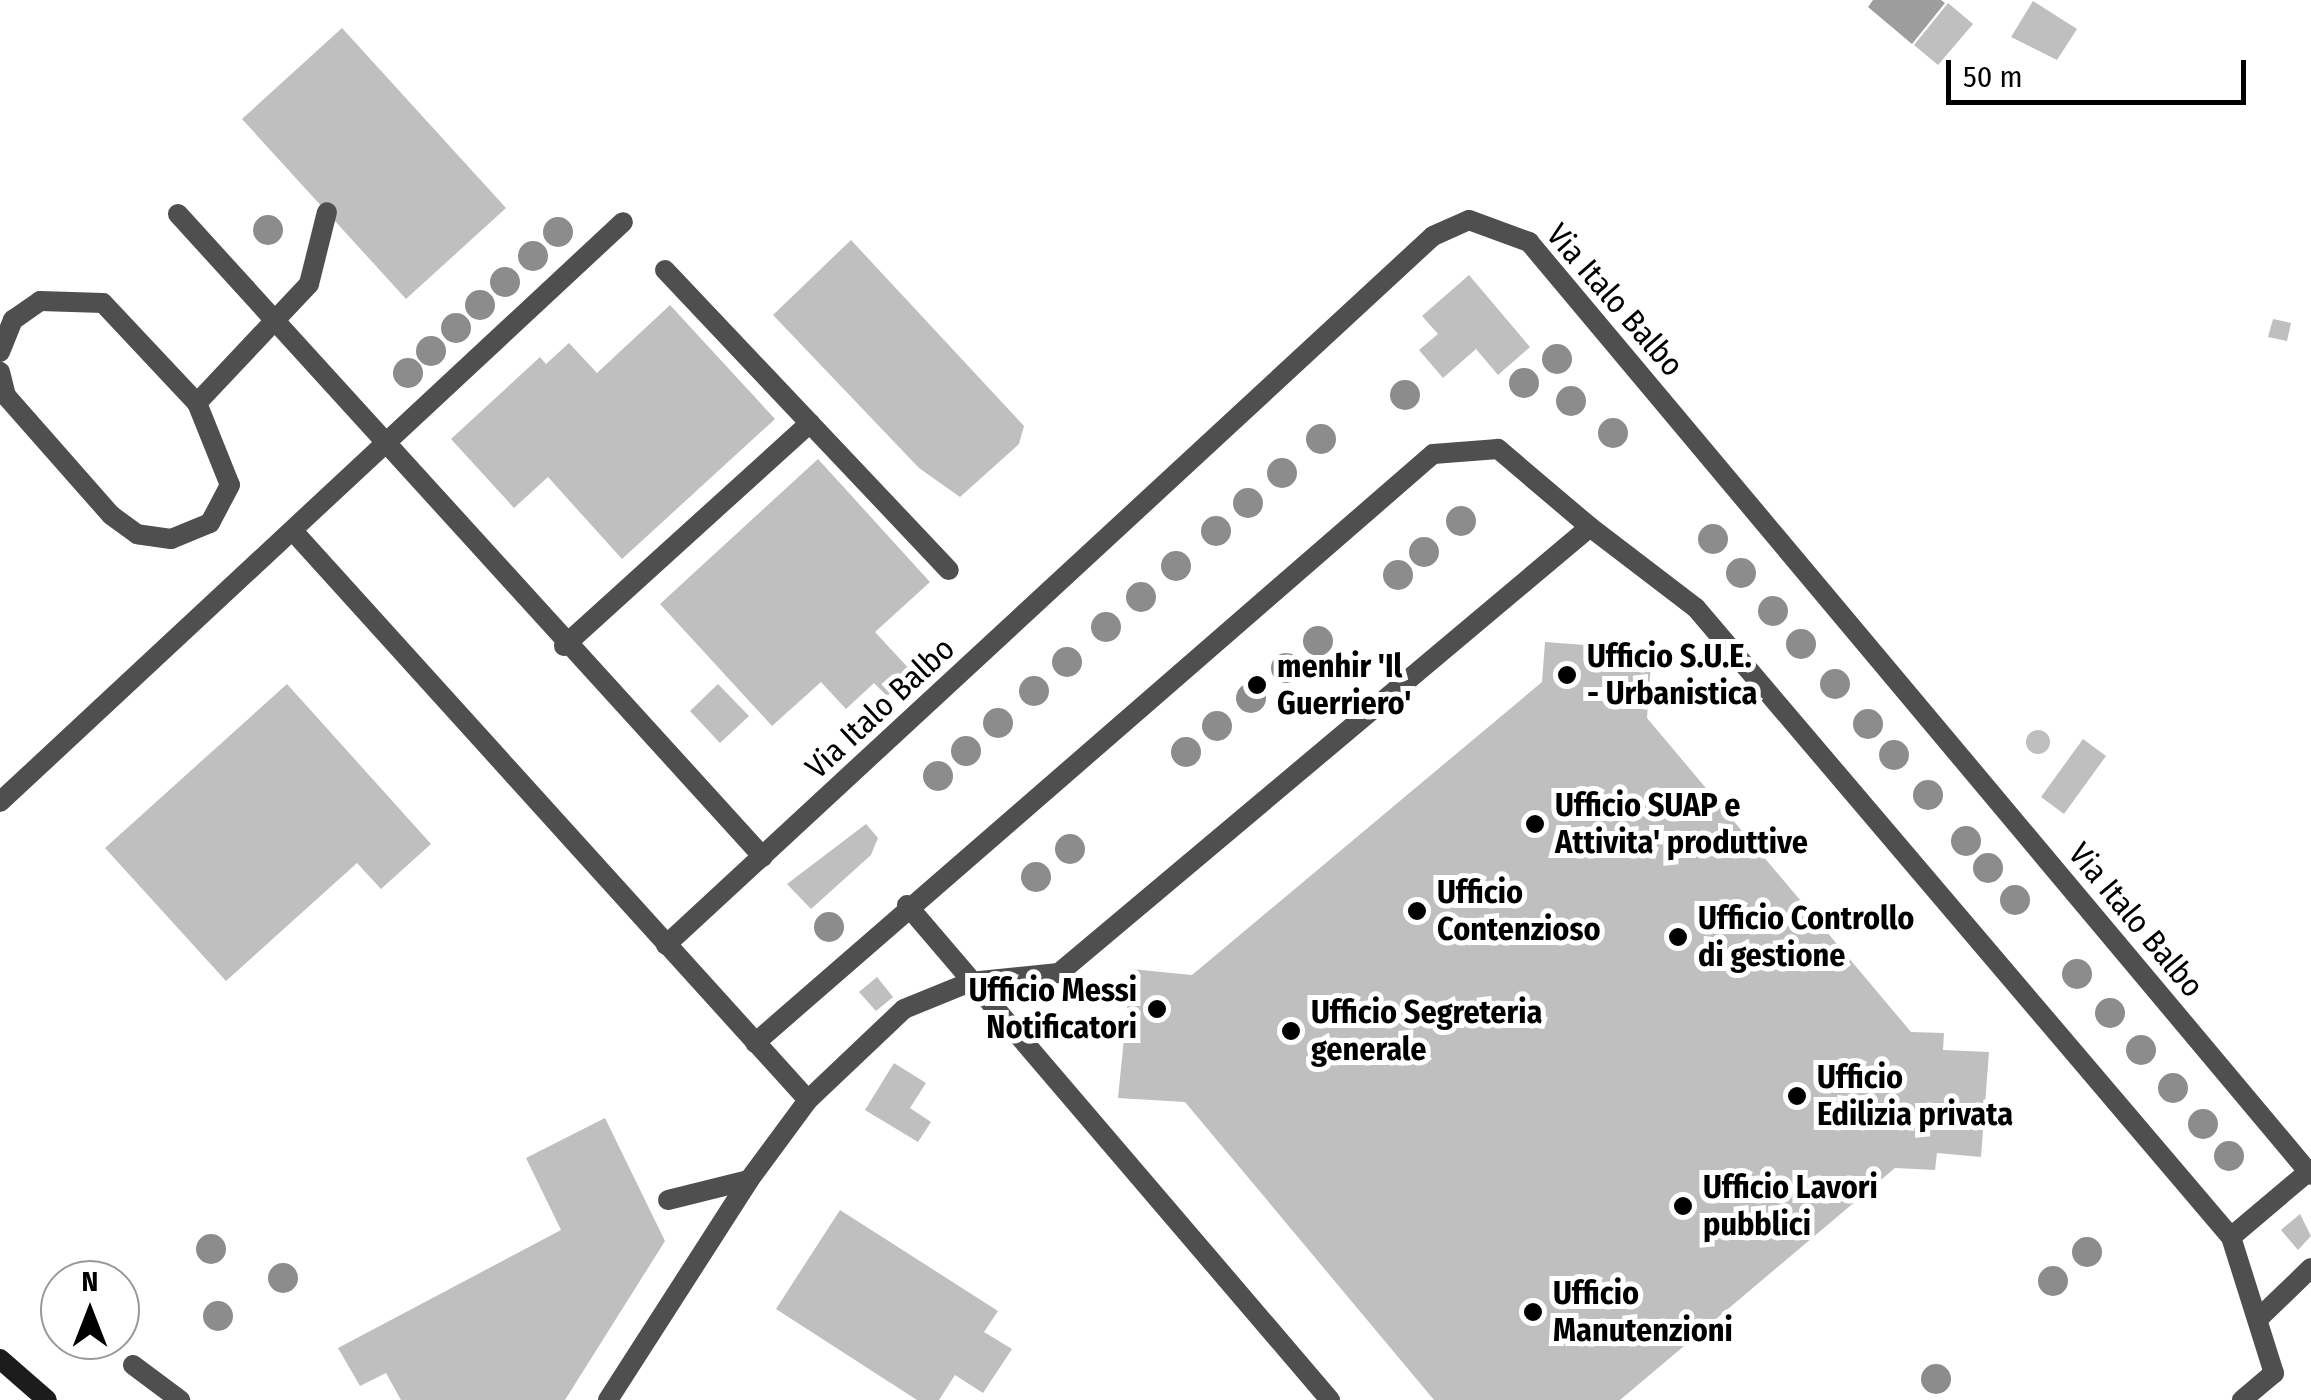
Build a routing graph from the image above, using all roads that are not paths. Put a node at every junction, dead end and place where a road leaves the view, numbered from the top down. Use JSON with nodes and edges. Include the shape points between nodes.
{"nodes":[{"id":1,"x":327,"y":212,"type":"dead end"},
{"id":2,"x":178,"y":214,"type":"dead end"},
{"id":3,"x":623,"y":222,"type":"dead end"},
{"id":4,"x":665,"y":270,"type":"dead end"},
{"id":5,"x":274,"y":319,"type":"junction"},
{"id":6,"x":0,"y":352,"type":"edge"},
{"id":7,"x":0,"y":372,"type":"edge"},
{"id":8,"x":197,"y":403,"type":"junction"},
{"id":9,"x":810,"y":423,"type":"junction"},
{"id":10,"x":386,"y":445,"type":"junction"},
{"id":11,"x":1590,"y":527,"type":"junction"},
{"id":12,"x":293,"y":532,"type":"junction"},
{"id":13,"x":950,"y":570,"type":"dead end"},
{"id":14,"x":564,"y":646,"type":"junction"},
{"id":15,"x":0,"y":802,"type":"edge"},
{"id":16,"x":763,"y":857,"type":"junction"},
{"id":17,"x":906,"y":905,"type":"junction"},
{"id":18,"x":666,"y":945,"type":"junction"},
{"id":19,"x":970,"y":982,"type":"junction"},
{"id":20,"x":755,"y":1044,"type":"junction"},
{"id":21,"x":808,"y":1100,"type":"junction"},
{"id":22,"x":2310,"y":1173,"type":"edge"},
{"id":23,"x":748,"y":1180,"type":"junction"},
{"id":24,"x":668,"y":1200,"type":"dead end"},
{"id":25,"x":2231,"y":1237,"type":"junction"},
{"id":26,"x":2311,"y":1268,"type":"edge"},
{"id":27,"x":2259,"y":1318,"type":"junction"},
{"id":28,"x":0,"y":1359,"type":"edge"},
{"id":29,"x":133,"y":1365,"type":"dead end"},
{"id":30,"x":47,"y":1400,"type":"edge"},
{"id":31,"x":180,"y":1400,"type":"edge"},
{"id":32,"x":608,"y":1400,"type":"edge"},
{"id":33,"x":1330,"y":1400,"type":"edge"},
{"id":34,"x":2242,"y":1400,"type":"edge"}],
"edges":[{"from":1,"to":5,"type":"street","via":[[309,284]]},
{"from":2,"to":5,"type":"street"},
{"from":3,"to":10,"type":"street"},
{"from":4,"to":9,"type":"street"},
{"from":5,"to":8,"type":"street"},
{"from":5,"to":10,"type":"street"},
{"from":6,"to":8,"type":"street","via":[[13,320],[40,300],[103,302]]},
{"from":7,"to":8,"type":"street","via":[[6,396],[137,534],[171,539],[210,523],[230,486]]},
{"from":9,"to":13,"type":"street"},
{"from":9,"to":14,"type":"street"},
{"from":10,"to":12,"type":"street"},
{"from":10,"to":14,"type":"street"},
{"from":11,"to":17,"type":"street","via":[[1498,449],[1432,454]]},
{"from":11,"to":19,"type":"street","via":[[1059,973]]},
{"from":11,"to":25,"type":"street","via":[[1696,608]]},
{"from":12,"to":15,"type":"street"},
{"from":12,"to":18,"type":"street"},
{"from":14,"to":16,"type":"street"},
{"from":16,"to":18,"type":"street","name":"Via Italo Balbo"},
{"from":16,"to":22,"type":"street","name":"Via Italo Balbo","via":[[1433,236],[1469,220],[1500,225],[1530,242]]},
{"from":17,"to":19,"type":"street"},
{"from":17,"to":20,"type":"street"},
{"from":18,"to":20,"type":"street"},
{"from":19,"to":21,"type":"street","via":[[904,1010]]},
{"from":19,"to":33,"type":"street"},
{"from":20,"to":21,"type":"street"},
{"from":21,"to":23,"type":"street"},
{"from":22,"to":25,"type":"street"},
{"from":23,"to":24,"type":"street"},
{"from":23,"to":32,"type":"street"},
{"from":25,"to":27,"type":"street"},
{"from":26,"to":27,"type":"street"},
{"from":27,"to":34,"type":"street","via":[[2274,1373]]},
{"from":28,"to":30,"type":"main road"},
{"from":29,"to":31,"type":"street"}]}
